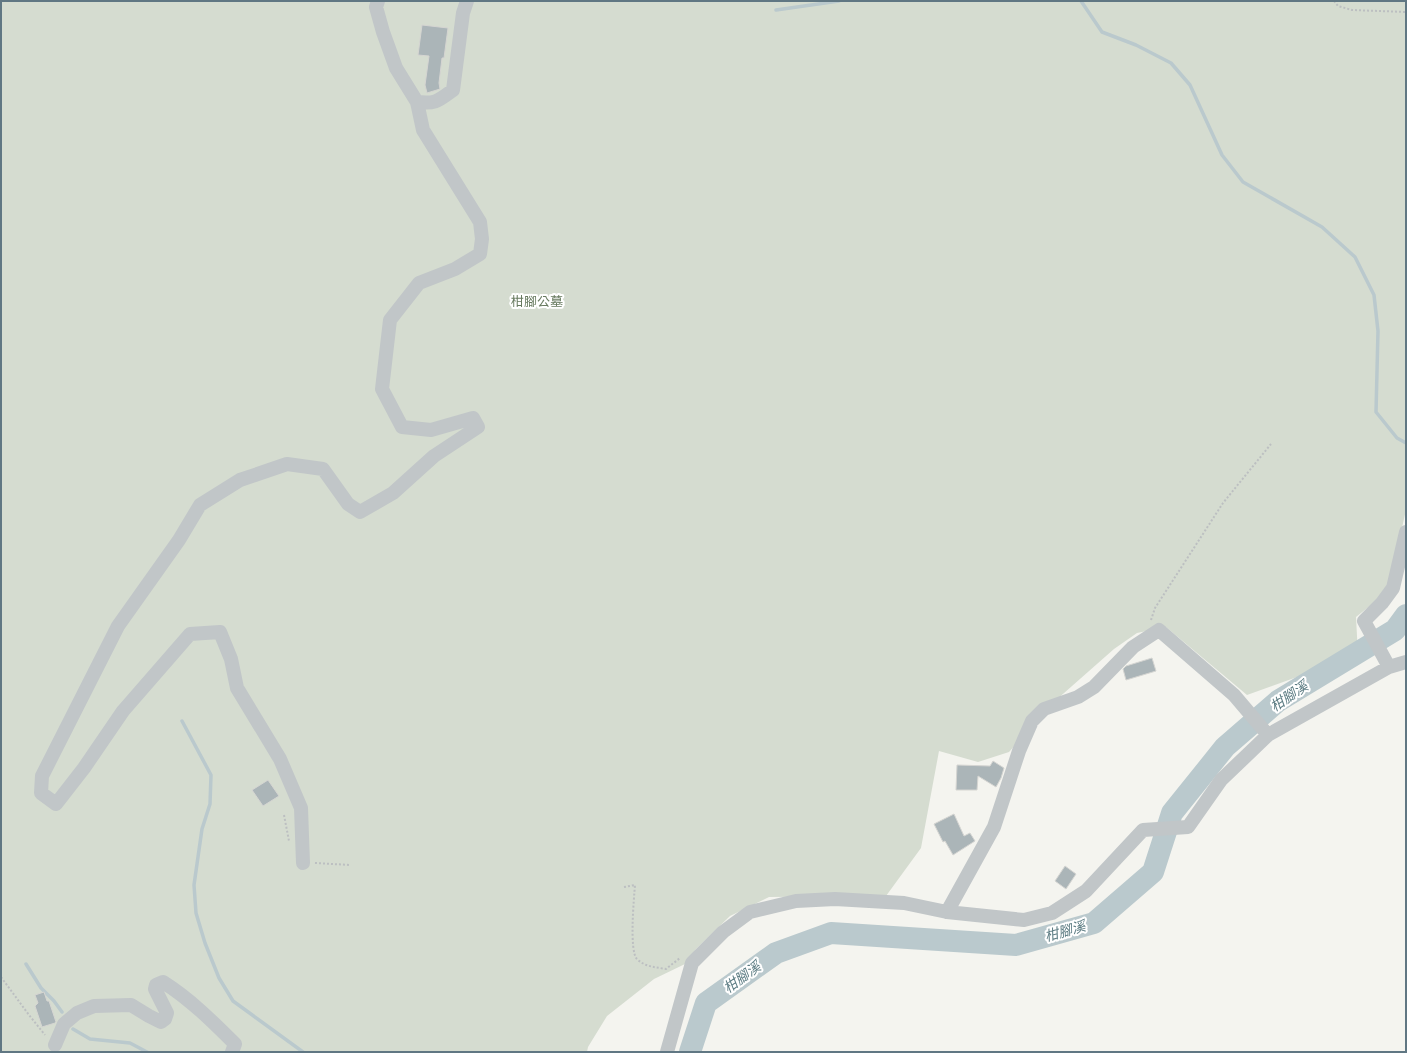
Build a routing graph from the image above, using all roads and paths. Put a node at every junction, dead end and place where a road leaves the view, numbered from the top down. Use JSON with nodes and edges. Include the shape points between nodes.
{"nodes":[{"id":1,"x":378,"y":1,"type":"edge"},
{"id":2,"x":467,"y":1,"type":"edge"},
{"id":3,"x":1334,"y":1,"type":"edge"},
{"id":4,"x":1406,"y":12,"type":"edge"},
{"id":5,"x":417,"y":102,"type":"junction"},
{"id":6,"x":1271,"y":444,"type":"dead end"},
{"id":7,"x":1406,"y":532,"type":"edge"},
{"id":8,"x":1148,"y":637,"type":"junction"},
{"id":9,"x":1406,"y":662,"type":"edge"},
{"id":10,"x":1389,"y":667,"type":"junction"},
{"id":11,"x":1268,"y":735,"type":"junction"},
{"id":12,"x":303,"y":863,"type":"dead end"},
{"id":13,"x":624,"y":887,"type":"dead end"},
{"id":14,"x":948,"y":912,"type":"junction"},
{"id":15,"x":682,"y":957,"type":"dead end"},
{"id":16,"x":1,"y":977,"type":"edge"},
{"id":17,"x":55,"y":1045,"type":"joint"},
{"id":18,"x":232,"y":1052,"type":"edge"},
{"id":19,"x":667,"y":1052,"type":"edge"}],
"edges":[{"from":1,"to":5,"type":"street","via":[[376,7],[396,68]]},
{"from":2,"to":5,"type":"street","via":[[463,13],[453,90],[432,104]]},
{"from":3,"to":4,"type":"path","via":[[1338,6],[1352,10]]},
{"from":5,"to":12,"type":"street","via":[[423,130],[480,222],[482,239],[480,254],[455,269],[419,283],[390,320],[382,389],[402,428],[432,430],[473,418],[478,427],[434,456],[393,492],[360,512],[348,504],[323,469],[287,464],[240,480],[200,506],[118,626],[42,776],[41,793],[56,804],[123,712],[190,634],[220,632],[231,659],[237,688],[280,759],[300,808]]},
{"from":6,"to":8,"type":"path","via":[[1223,503],[1155,608]]},
{"from":7,"to":10,"type":"street","via":[[1394,588],[1364,621]]},
{"from":8,"to":11,"type":"street","via":[[1159,630],[1234,695]]},
{"from":8,"to":14,"type":"street","via":[[1133,647],[1094,687],[1078,697],[1044,709],[1032,721],[1019,751],[994,827]]},
{"from":9,"to":10,"type":"street"},
{"from":10,"to":11,"type":"street"},
{"from":11,"to":14,"type":"street","via":[[1221,780],[1188,827],[1143,830],[1086,891],[1052,913],[1024,920]]},
{"from":13,"to":15,"type":"path","via":[[635,885],[633,926],[636,958],[647,966],[666,969]]},
{"from":14,"to":19,"type":"street","via":[[904,903],[835,899],[796,901],[750,912],[723,932],[692,963]]},
{"from":16,"to":17,"type":"path","via":[[29,1016]]},
{"from":17,"to":18,"type":"street","via":[[64,1024],[77,1013],[94,1006],[131,1005],[161,1022],[166,1019],[168,1013],[155,989],[156,985],[163,982],[210,1019],[234,1044]]}]}
